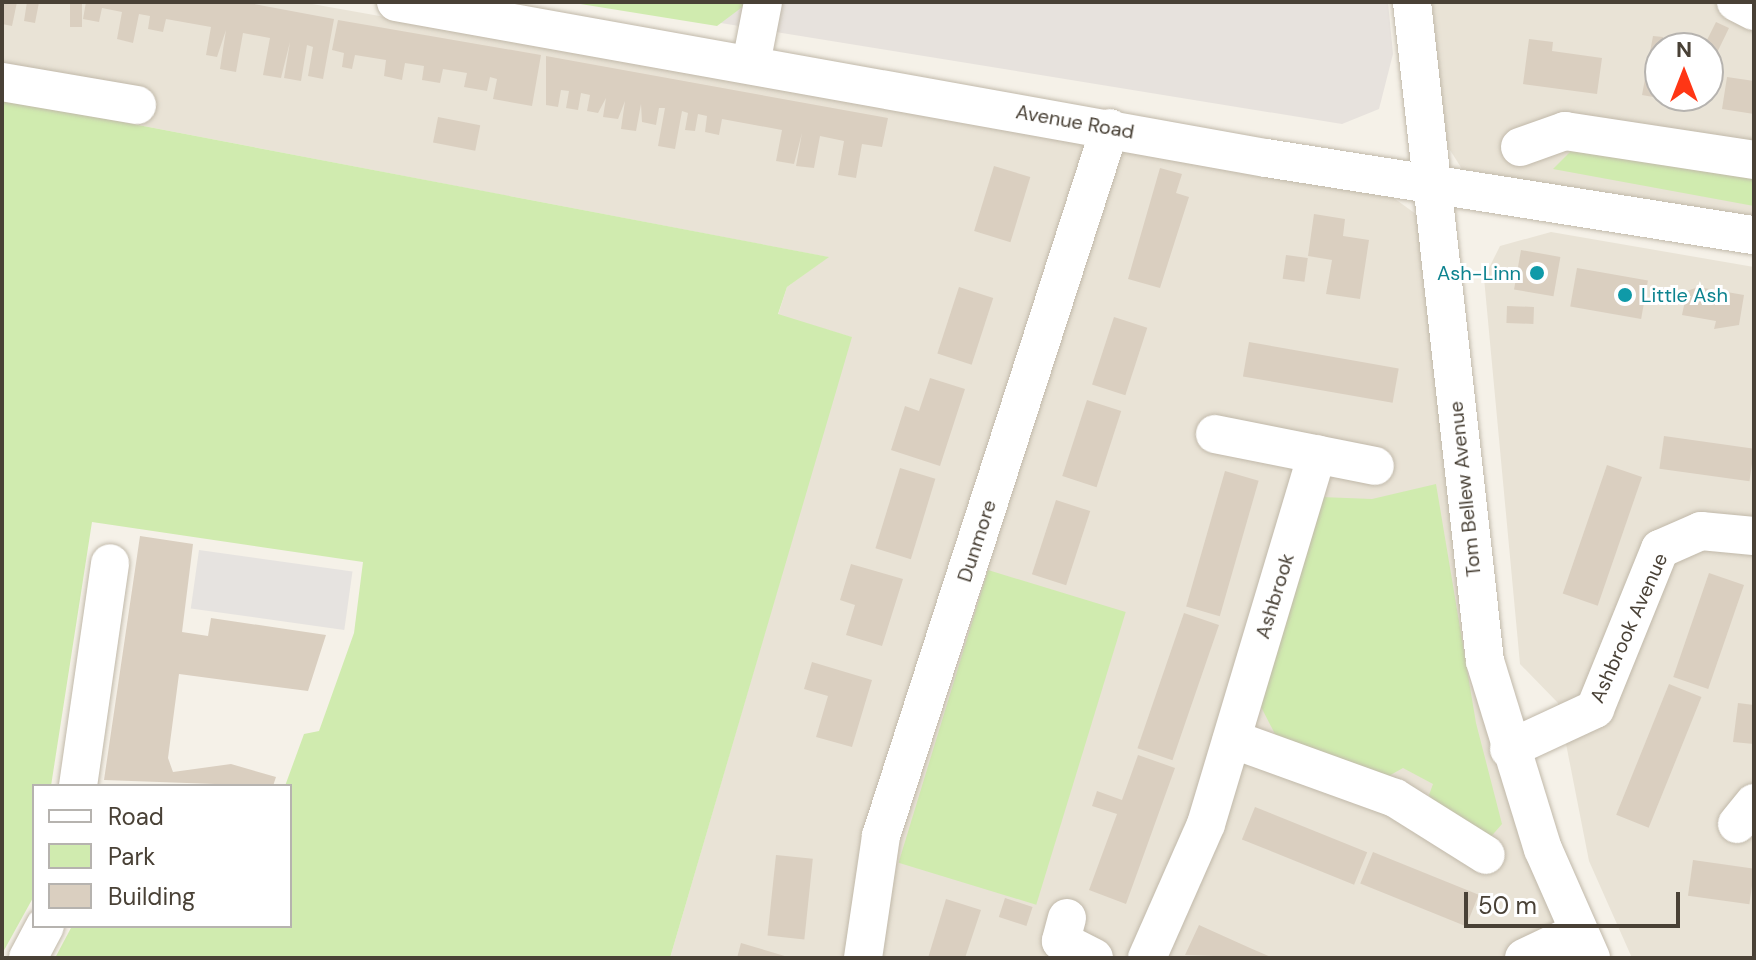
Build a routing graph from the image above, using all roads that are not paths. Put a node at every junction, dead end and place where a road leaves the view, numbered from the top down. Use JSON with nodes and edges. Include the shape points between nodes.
{"nodes":[{"id":1,"x":396,"y":2,"type":"edge"},
{"id":2,"x":763,"y":2,"type":"edge"},
{"id":3,"x":1412,"y":2,"type":"edge"},
{"id":4,"x":1736,"y":2,"type":"edge"},
{"id":5,"x":1754,"y":11,"type":"edge"},
{"id":6,"x":751,"y":64,"type":"junction"},
{"id":7,"x":2,"y":82,"type":"edge"},
{"id":8,"x":137,"y":105,"type":"dead end"},
{"id":9,"x":1110,"y":128,"type":"junction"},
{"id":10,"x":1520,"y":147,"type":"dead end"},
{"id":11,"x":1754,"y":160,"type":"edge"},
{"id":12,"x":1435,"y":184,"type":"junction"},
{"id":13,"x":1754,"y":235,"type":"edge"},
{"id":14,"x":1215,"y":434,"type":"dead end"},
{"id":15,"x":1317,"y":454,"type":"junction"},
{"id":16,"x":1375,"y":466,"type":"dead end"},
{"id":17,"x":1754,"y":536,"type":"edge"},
{"id":18,"x":110,"y":563,"type":"dead end"},
{"id":19,"x":1232,"y":739,"type":"junction"},
{"id":20,"x":1509,"y":749,"type":"junction"},
{"id":21,"x":78,"y":784,"type":"edge"},
{"id":22,"x":1486,"y":855,"type":"dead end"},
{"id":23,"x":1067,"y":918,"type":"dead end"},
{"id":24,"x":44,"y":928,"type":"edge"},
{"id":25,"x":1584,"y":945,"type":"edge"},
{"id":26,"x":1525,"y":957,"type":"edge"},
{"id":27,"x":28,"y":958,"type":"edge"},
{"id":28,"x":863,"y":958,"type":"edge"},
{"id":29,"x":1094,"y":958,"type":"edge"},
{"id":30,"x":1147,"y":958,"type":"edge"}],
"edges":[{"from":1,"to":6,"type":"street","name":"Avenue Road"},
{"from":2,"to":6,"type":"street"},
{"from":3,"to":12,"type":"street","name":"Tom Bellew Avenue"},
{"from":4,"to":5,"type":"street"},
{"from":6,"to":9,"type":"street","name":"Avenue Road"},
{"from":7,"to":8,"type":"street"},
{"from":9,"to":12,"type":"street","name":"Avenue Road"},
{"from":9,"to":28,"type":"street","name":"Dunmore","via":[[881,836]]},
{"from":10,"to":11,"type":"street","via":[[1565,131]]},
{"from":12,"to":13,"type":"street","name":"Avenue Road"},
{"from":12,"to":20,"type":"street","name":"Tom Bellew Avenue","via":[[1474,579],[1485,661]]},
{"from":14,"to":15,"type":"street"},
{"from":15,"to":16,"type":"street"},
{"from":15,"to":19,"type":"street","name":"Ashbrook"},
{"from":17,"to":20,"type":"street","name":"Ashbrook Avenue","via":[[1701,531],[1660,549],[1595,709]]},
{"from":18,"to":21,"type":"street"},
{"from":19,"to":22,"type":"street","via":[[1408,790]]},
{"from":19,"to":30,"type":"street","name":"Ashbrook","via":[[1206,824]]},
{"from":20,"to":25,"type":"street","name":"Tom Bellew Avenue"},
{"from":23,"to":29,"type":"street","via":[[1061,941]]},
{"from":24,"to":27,"type":"street"},
{"from":25,"to":26,"type":"street"}]}
